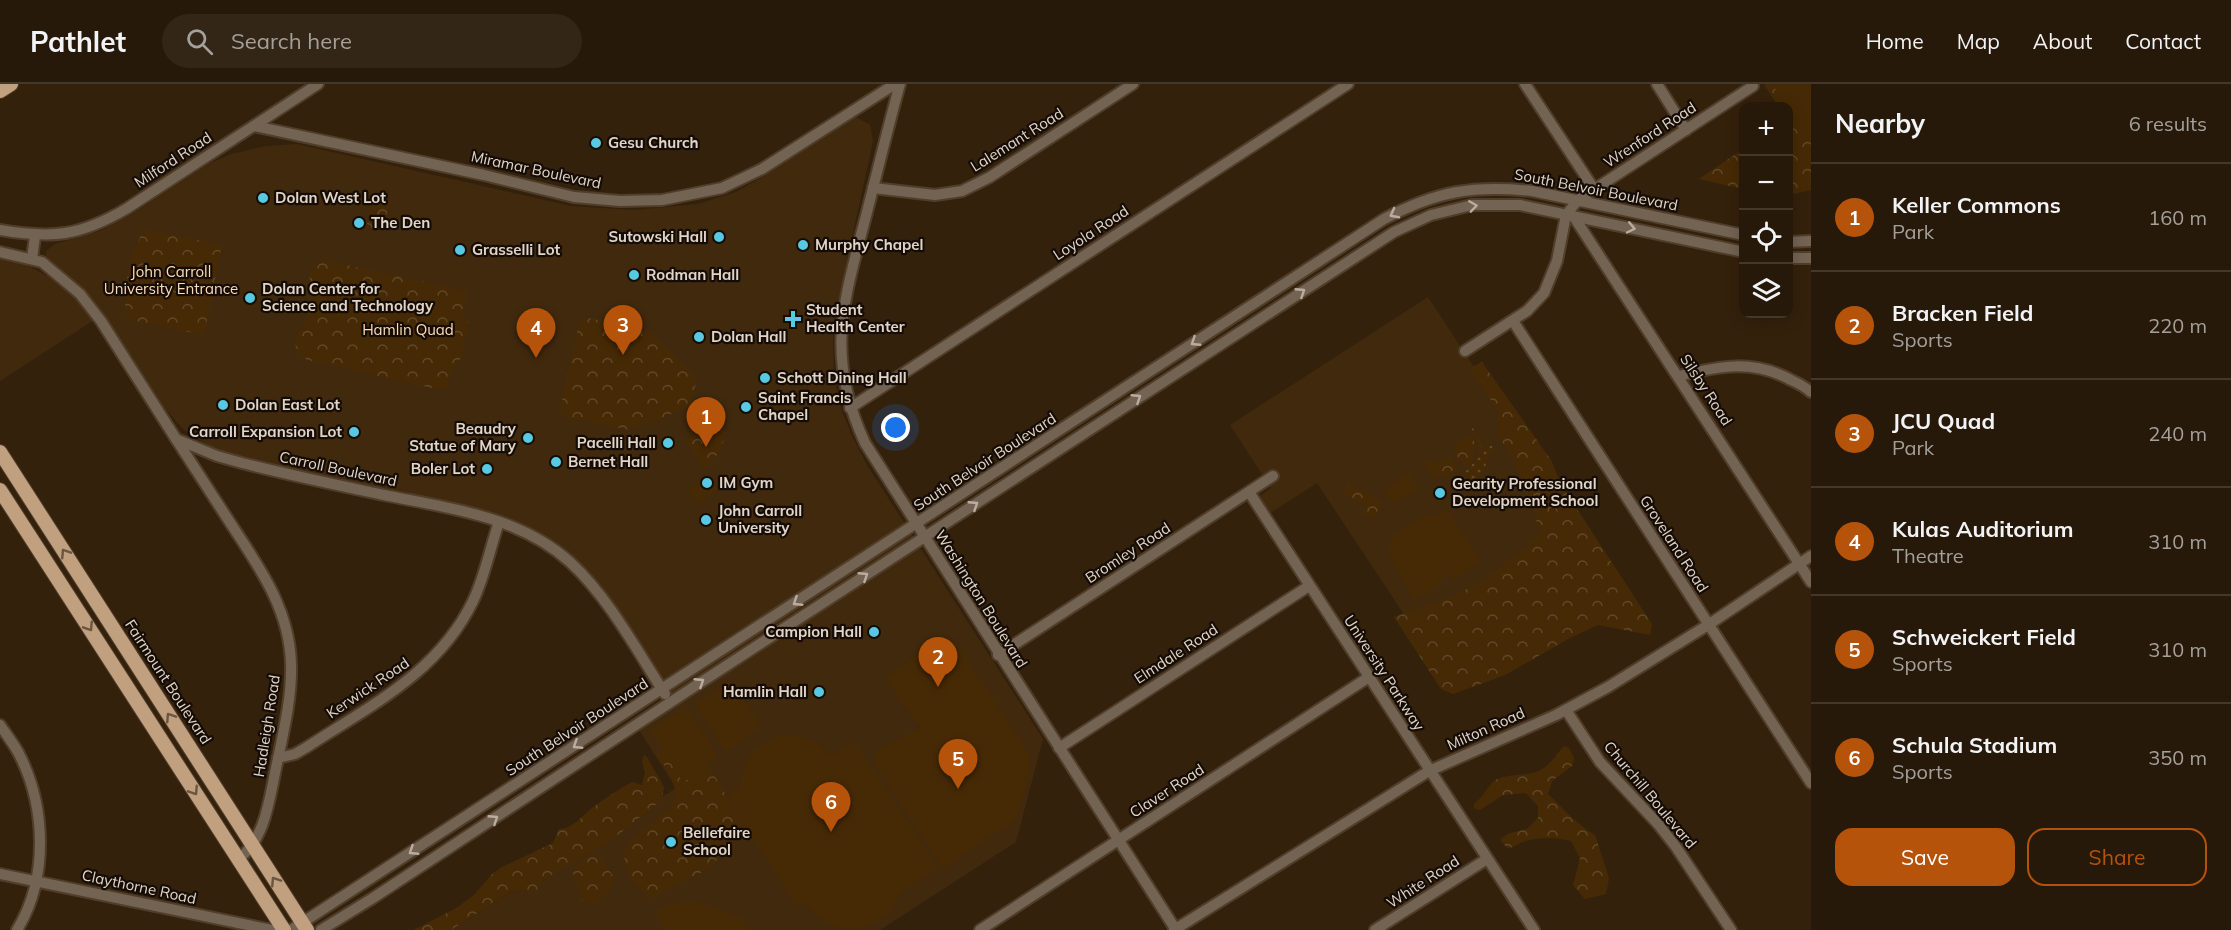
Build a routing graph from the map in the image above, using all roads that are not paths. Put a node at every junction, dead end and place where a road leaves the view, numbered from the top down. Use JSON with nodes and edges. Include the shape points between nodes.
{"nodes":[{"id":1,"x":11,"y":84,"type":"edge"},
{"id":2,"x":318,"y":84,"type":"edge"},
{"id":3,"x":873,"y":84,"type":"edge"},
{"id":4,"x":895,"y":84,"type":"edge"},
{"id":5,"x":900,"y":84,"type":"edge"},
{"id":6,"x":1133,"y":84,"type":"edge"},
{"id":7,"x":1348,"y":84,"type":"edge"},
{"id":8,"x":1525,"y":84,"type":"edge"},
{"id":9,"x":1657,"y":84,"type":"edge"},
{"id":10,"x":1754,"y":86,"type":"dead end"},
{"id":11,"x":0,"y":92,"type":"edge"},
{"id":12,"x":877,"y":96,"type":"junction"},
{"id":13,"x":254,"y":126,"type":"junction"},
{"id":14,"x":1686,"y":130,"type":"junction"},
{"id":15,"x":873,"y":188,"type":"junction"},
{"id":16,"x":1594,"y":189,"type":"junction"},
{"id":17,"x":1578,"y":200,"type":"junction"},
{"id":18,"x":1570,"y":216,"type":"junction"},
{"id":19,"x":0,"y":230,"type":"edge"},
{"id":20,"x":1739,"y":233,"type":"edge"},
{"id":21,"x":35,"y":236,"type":"junction"},
{"id":22,"x":1811,"y":241,"type":"edge"},
{"id":23,"x":1793,"y":242,"type":"edge"},
{"id":24,"x":1739,"y":251,"type":"edge"},
{"id":25,"x":0,"y":252,"type":"edge"},
{"id":26,"x":1793,"y":258,"type":"edge"},
{"id":27,"x":1811,"y":258,"type":"edge"},
{"id":28,"x":32,"y":259,"type":"junction"},
{"id":29,"x":1228,"y":321,"type":"junction"},
{"id":30,"x":1513,"y":321,"type":"junction"},
{"id":31,"x":1236,"y":334,"type":"junction"},
{"id":32,"x":1465,"y":351,"type":"dead end"},
{"id":33,"x":1679,"y":376,"type":"junction"},
{"id":34,"x":1811,"y":392,"type":"edge"},
{"id":35,"x":850,"y":408,"type":"junction"},
{"id":36,"x":176,"y":439,"type":"junction"},
{"id":37,"x":0,"y":453,"type":"edge"},
{"id":38,"x":1273,"y":476,"type":"dead end"},
{"id":39,"x":0,"y":490,"type":"edge"},
{"id":40,"x":1249,"y":492,"type":"junction"},
{"id":41,"x":499,"y":522,"type":"junction"},
{"id":42,"x":916,"y":524,"type":"junction"},
{"id":43,"x":925,"y":537,"type":"junction"},
{"id":44,"x":1811,"y":556,"type":"edge"},
{"id":45,"x":1800,"y":564,"type":"junction"},
{"id":46,"x":1811,"y":582,"type":"edge"},
{"id":47,"x":1309,"y":586,"type":"junction"},
{"id":48,"x":1708,"y":625,"type":"junction"},
{"id":49,"x":998,"y":655,"type":"junction"},
{"id":50,"x":1369,"y":677,"type":"junction"},
{"id":51,"x":662,"y":689,"type":"junction"},
{"id":52,"x":670,"y":702,"type":"junction"},
{"id":53,"x":1566,"y":710,"type":"junction"},
{"id":54,"x":0,"y":725,"type":"edge"},
{"id":55,"x":1059,"y":748,"type":"junction"},
{"id":56,"x":278,"y":758,"type":"junction"},
{"id":57,"x":1430,"y":771,"type":"junction"},
{"id":58,"x":1811,"y":783,"type":"edge"},
{"id":59,"x":1118,"y":841,"type":"junction"},
{"id":60,"x":253,"y":846,"type":"junction"},
{"id":61,"x":238,"y":859,"type":"junction"},
{"id":62,"x":1487,"y":859,"type":"junction"},
{"id":63,"x":0,"y":874,"type":"edge"},
{"id":64,"x":38,"y":881,"type":"junction"},
{"id":65,"x":300,"y":928,"type":"edge"},
{"id":66,"x":17,"y":930,"type":"edge"},
{"id":67,"x":272,"y":930,"type":"edge"},
{"id":68,"x":284,"y":930,"type":"edge"},
{"id":69,"x":321,"y":930,"type":"edge"},
{"id":70,"x":980,"y":930,"type":"edge"},
{"id":71,"x":1175,"y":930,"type":"edge"},
{"id":72,"x":1375,"y":930,"type":"edge"},
{"id":73,"x":1534,"y":930,"type":"edge"},
{"id":74,"x":1731,"y":930,"type":"edge"}],
"edges":[{"from":1,"to":11,"type":"main road"},
{"from":2,"to":13,"type":"street","name":"Milford Road"},
{"from":3,"to":12,"type":"street"},
{"from":4,"to":12,"type":"street","name":"Miramar Boulevard"},
{"from":5,"to":15,"type":"street","name":"Washington Boulevard"},
{"from":6,"to":15,"type":"street","name":"Lalemant Road","via":[[962,191],[935,195]]},
{"from":7,"to":35,"type":"street","name":"Loyola Road"},
{"from":8,"to":16,"type":"street"},
{"from":9,"to":14,"type":"street"},
{"from":10,"to":14,"type":"street","name":"Wrenford Road"},
{"from":12,"to":13,"type":"street","name":"Miramar Boulevard","via":[[722,188],[663,200],[574,197]]},
{"from":13,"to":21,"type":"street","name":"Milford Road","via":[[109,219],[73,232]]},
{"from":14,"to":16,"type":"street","name":"Wrenford Road"},
{"from":15,"to":35,"type":"street","name":"Washington Boulevard","via":[[845,297],[840,333]]},
{"from":16,"to":17,"type":"street","name":"Wrenford Road"},
{"from":17,"to":18,"type":"street","name":"Wrenford Road"},
{"from":17,"to":20,"type":"street","name":"South Belvoir Boulevard"},
{"from":17,"to":29,"type":"street","name":"South Belvoir Boulevard","one_way":true,"via":[[1502,188],[1462,190],[1412,204]]},
{"from":18,"to":24,"type":"street","name":"South Belvoir Boulevard","one_way":true},
{"from":18,"to":30,"type":"street","name":"Wrenford Road","via":[[1549,284],[1531,308]]},
{"from":31,"to":18,"type":"street","name":"South Belvoir Boulevard","one_way":true,"via":[[1394,232],[1431,215],[1472,205],[1496,204]]},
{"from":18,"to":33,"type":"street","name":"Silsby Road"},
{"from":19,"to":21,"type":"street","name":"Milford Road"},
{"from":21,"to":28,"type":"street"},
{"from":22,"to":23,"type":"street"},
{"from":25,"to":28,"type":"street"},
{"from":26,"to":27,"type":"street"},
{"from":28,"to":36,"type":"street","via":[[42,262],[91,307]]},
{"from":29,"to":31,"type":"street"},
{"from":29,"to":42,"type":"street","name":"South Belvoir Boulevard","one_way":true},
{"from":30,"to":32,"type":"street","name":"Wrenford Road"},
{"from":30,"to":48,"type":"street","name":"Groveland Road"},
{"from":43,"to":31,"type":"street","name":"South Belvoir Boulevard","one_way":true},
{"from":33,"to":34,"type":"street","via":[[1715,367],[1756,366]]},
{"from":33,"to":45,"type":"street","name":"Silsby Road"},
{"from":35,"to":42,"type":"street","name":"Washington Boulevard","via":[[865,443]]},
{"from":36,"to":41,"type":"street","name":"Carroll Boulevard","via":[[242,464]]},
{"from":36,"to":56,"type":"street","name":"Hadleigh Road","via":[[262,570],[285,621],[291,676]]},
{"from":60,"to":37,"type":"main road","name":"Fairmount Boulevard","one_way":true},
{"from":38,"to":40,"type":"street","name":"Bromley Road"},
{"from":39,"to":61,"type":"main road","one_way":true},
{"from":40,"to":47,"type":"street","name":"University Parkway"},
{"from":40,"to":49,"type":"street","name":"Bromley Road"},
{"from":41,"to":51,"type":"street","name":"Carroll Boulevard","via":[[533,534],[581,573]]},
{"from":41,"to":56,"type":"street","name":"Kerwick Road","via":[[474,598],[459,626],[430,662],[303,750]]},
{"from":42,"to":43,"type":"street","name":"Washington Boulevard"},
{"from":42,"to":51,"type":"street","name":"South Belvoir Boulevard","one_way":true},
{"from":43,"to":49,"type":"street","name":"Washington Boulevard"},
{"from":52,"to":43,"type":"street","name":"South Belvoir Boulevard","one_way":true},
{"from":44,"to":45,"type":"street","name":"Milton Road"},
{"from":45,"to":46,"type":"street","name":"Silsby Road"},
{"from":45,"to":48,"type":"street","name":"Milton Road"},
{"from":47,"to":50,"type":"street","name":"University Parkway"},
{"from":47,"to":55,"type":"street","name":"Elmdale Road"},
{"from":48,"to":53,"type":"street","name":"Milton Road"},
{"from":48,"to":58,"type":"street","name":"Groveland Road"},
{"from":49,"to":55,"type":"street","name":"Washington Boulevard"},
{"from":50,"to":57,"type":"street","name":"University Parkway"},
{"from":50,"to":59,"type":"street","name":"Claver Road"},
{"from":51,"to":52,"type":"street","name":"Carroll Boulevard"},
{"from":51,"to":65,"type":"street","name":"South Belvoir Boulevard","one_way":true},
{"from":69,"to":52,"type":"street","name":"South Belvoir Boulevard","one_way":true},
{"from":53,"to":57,"type":"street","name":"Milton Road"},
{"from":53,"to":74,"type":"street","name":"Churchill Boulevard","via":[[1600,762],[1676,847]]},
{"from":54,"to":64,"type":"street","via":[[30,781],[40,832]]},
{"from":55,"to":59,"type":"street","name":"Washington Boulevard"},
{"from":56,"to":60,"type":"street","name":"Hadleigh Road"},
{"from":57,"to":62,"type":"street","name":"University Parkway"},
{"from":57,"to":71,"type":"street","name":"Milton Road"},
{"from":59,"to":70,"type":"street","name":"Claver Road"},
{"from":59,"to":71,"type":"street","name":"Washington Boulevard"},
{"from":60,"to":61,"type":"street"},
{"from":65,"to":60,"type":"main road","name":"Fairmount Boulevard","one_way":true},
{"from":61,"to":68,"type":"main road"},
{"from":62,"to":72,"type":"street","name":"White Road"},
{"from":62,"to":73,"type":"street","name":"University Parkway"},
{"from":63,"to":64,"type":"street","name":"Claythorne Road"},
{"from":64,"to":66,"type":"street"},
{"from":64,"to":67,"type":"street","name":"Claythorne Road"}]}
